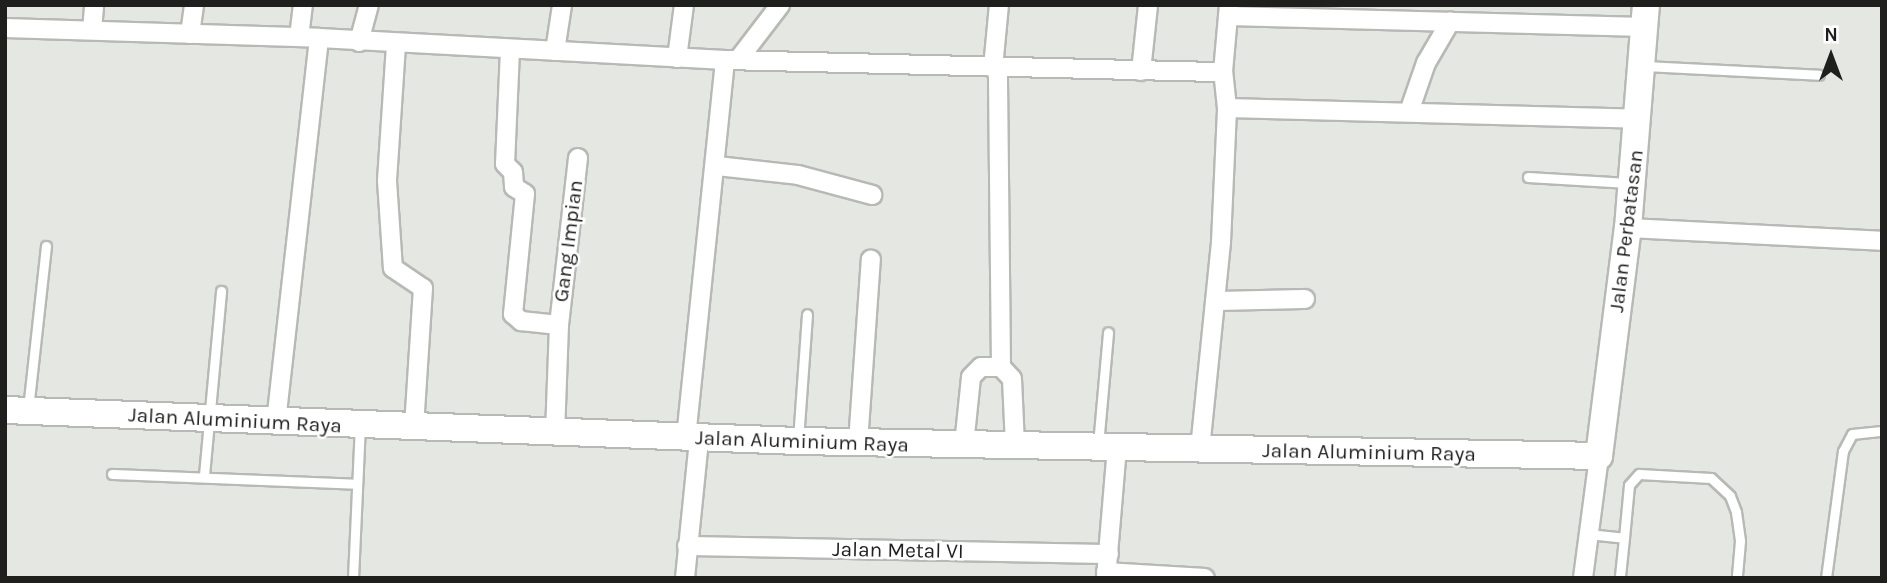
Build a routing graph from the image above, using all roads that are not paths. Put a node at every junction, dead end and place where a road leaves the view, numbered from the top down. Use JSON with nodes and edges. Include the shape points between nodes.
{"nodes":[{"id":1,"x":94,"y":5,"type":"edge"},
{"id":2,"x":194,"y":5,"type":"edge"},
{"id":3,"x":303,"y":5,"type":"edge"},
{"id":4,"x":369,"y":5,"type":"edge"},
{"id":5,"x":562,"y":5,"type":"edge"},
{"id":6,"x":684,"y":5,"type":"edge"},
{"id":7,"x":780,"y":5,"type":"edge"},
{"id":8,"x":999,"y":5,"type":"edge"},
{"id":9,"x":1147,"y":5,"type":"edge"},
{"id":10,"x":1228,"y":11,"type":"edge"},
{"id":11,"x":1645,"y":16,"type":"edge"},
{"id":12,"x":1450,"y":22,"type":"junction"},
{"id":13,"x":5,"y":28,"type":"edge"},
{"id":14,"x":92,"y":30,"type":"junction"},
{"id":15,"x":190,"y":34,"type":"junction"},
{"id":16,"x":299,"y":37,"type":"junction"},
{"id":17,"x":319,"y":38,"type":"junction"},
{"id":18,"x":359,"y":42,"type":"junction"},
{"id":19,"x":396,"y":45,"type":"junction"},
{"id":20,"x":510,"y":50,"type":"junction"},
{"id":21,"x":555,"y":51,"type":"junction"},
{"id":22,"x":677,"y":58,"type":"junction"},
{"id":23,"x":732,"y":60,"type":"junction"},
{"id":24,"x":1644,"y":66,"type":"junction"},
{"id":25,"x":996,"y":68,"type":"junction"},
{"id":26,"x":1141,"y":71,"type":"junction"},
{"id":27,"x":1223,"y":72,"type":"junction"},
{"id":28,"x":1819,"y":75,"type":"dead end"},
{"id":29,"x":1227,"y":108,"type":"junction"},
{"id":30,"x":1409,"y":112,"type":"junction"},
{"id":31,"x":1639,"y":119,"type":"junction"},
{"id":32,"x":578,"y":158,"type":"dead end"},
{"id":33,"x":717,"y":166,"type":"junction"},
{"id":34,"x":1528,"y":177,"type":"dead end"},
{"id":35,"x":1632,"y":183,"type":"junction"},
{"id":36,"x":872,"y":195,"type":"dead end"},
{"id":37,"x":1628,"y":228,"type":"junction"},
{"id":38,"x":1882,"y":241,"type":"edge"},
{"id":39,"x":46,"y":246,"type":"dead end"},
{"id":40,"x":871,"y":259,"type":"dead end"},
{"id":41,"x":220,"y":291,"type":"dead end"},
{"id":42,"x":1305,"y":299,"type":"dead end"},
{"id":43,"x":1216,"y":302,"type":"junction"},
{"id":44,"x":807,"y":314,"type":"dead end"},
{"id":45,"x":559,"y":325,"type":"junction"},
{"id":46,"x":1108,"y":332,"type":"dead end"},
{"id":47,"x":1001,"y":367,"type":"junction"},
{"id":48,"x":17,"y":410,"type":"edge"},
{"id":49,"x":208,"y":419,"type":"junction"},
{"id":50,"x":275,"y":422,"type":"junction"},
{"id":51,"x":360,"y":426,"type":"junction"},
{"id":52,"x":414,"y":428,"type":"junction"},
{"id":53,"x":1882,"y":431,"type":"edge"},
{"id":54,"x":555,"y":434,"type":"junction"},
{"id":55,"x":692,"y":438,"type":"junction"},
{"id":56,"x":798,"y":441,"type":"junction"},
{"id":57,"x":858,"y":443,"type":"junction"},
{"id":58,"x":964,"y":445,"type":"junction"},
{"id":59,"x":1015,"y":446,"type":"junction"},
{"id":60,"x":1107,"y":447,"type":"junction"},
{"id":61,"x":1200,"y":449,"type":"junction"},
{"id":62,"x":1598,"y":456,"type":"junction"},
{"id":63,"x":112,"y":474,"type":"dead end"},
{"id":64,"x":204,"y":475,"type":"junction"},
{"id":65,"x":357,"y":484,"type":"junction"},
{"id":66,"x":1588,"y":534,"type":"junction"},
{"id":67,"x":1624,"y":538,"type":"junction"},
{"id":68,"x":687,"y":546,"type":"junction"},
{"id":69,"x":1107,"y":568,"type":"edge"},
{"id":70,"x":1620,"y":576,"type":"edge"},
{"id":71,"x":353,"y":578,"type":"edge"},
{"id":72,"x":685,"y":578,"type":"edge"},
{"id":73,"x":1205,"y":578,"type":"edge"},
{"id":74,"x":1583,"y":578,"type":"edge"},
{"id":75,"x":1737,"y":578,"type":"edge"},
{"id":76,"x":1826,"y":578,"type":"edge"}],
"edges":[{"from":1,"to":14,"type":"street"},
{"from":2,"to":15,"type":"street"},
{"from":3,"to":16,"type":"street"},
{"from":4,"to":18,"type":"street"},
{"from":5,"to":21,"type":"street"},
{"from":6,"to":22,"type":"street"},
{"from":7,"to":23,"type":"street"},
{"from":8,"to":25,"type":"street"},
{"from":9,"to":26,"type":"street"},
{"from":10,"to":12,"type":"street"},
{"from":10,"to":27,"type":"street"},
{"from":11,"to":12,"type":"street"},
{"from":11,"to":24,"type":"street","name":"Jalan Perbatasan"},
{"from":12,"to":30,"type":"street","via":[[1426,63]]},
{"from":13,"to":14,"type":"street"},
{"from":14,"to":15,"type":"street"},
{"from":15,"to":16,"type":"street"},
{"from":16,"to":17,"type":"street"},
{"from":17,"to":18,"type":"street"},
{"from":17,"to":50,"type":"street"},
{"from":18,"to":19,"type":"street"},
{"from":19,"to":20,"type":"street"},
{"from":19,"to":52,"type":"street","via":[[387,181],[393,268],[423,288]]},
{"from":20,"to":21,"type":"street"},
{"from":20,"to":45,"type":"street","via":[[505,164],[512,171],[514,187],[525,194],[513,314],[521,321]]},
{"from":21,"to":22,"type":"street"},
{"from":22,"to":23,"type":"street"},
{"from":23,"to":25,"type":"street"},
{"from":23,"to":33,"type":"street"},
{"from":24,"to":28,"type":"lane"},
{"from":24,"to":31,"type":"street","name":"Jalan Perbatasan"},
{"from":25,"to":26,"type":"street"},
{"from":25,"to":47,"type":"street"},
{"from":26,"to":27,"type":"street"},
{"from":27,"to":29,"type":"street"},
{"from":29,"to":30,"type":"street"},
{"from":29,"to":43,"type":"street"},
{"from":30,"to":31,"type":"street"},
{"from":31,"to":35,"type":"street","name":"Jalan Perbatasan"},
{"from":32,"to":45,"type":"street","name":"Gang Impian"},
{"from":33,"to":36,"type":"street","via":[[798,175]]},
{"from":33,"to":55,"type":"street"},
{"from":34,"to":35,"type":"lane"},
{"from":35,"to":37,"type":"street","name":"Jalan Perbatasan"},
{"from":37,"to":38,"type":"street"},
{"from":37,"to":62,"type":"street","name":"Jalan Perbatasan"},
{"from":39,"to":48,"type":"lane"},
{"from":40,"to":57,"type":"street"},
{"from":41,"to":49,"type":"lane"},
{"from":42,"to":43,"type":"street"},
{"from":43,"to":61,"type":"street"},
{"from":44,"to":56,"type":"lane"},
{"from":45,"to":54,"type":"street","name":"Gang Impian"},
{"from":46,"to":60,"type":"lane"},
{"from":47,"to":58,"type":"street","via":[[981,367],[971,377]]},
{"from":47,"to":59,"type":"street","via":[[1012,379]]},
{"from":48,"to":49,"type":"street","name":"Jalan Aluminium Raya"},
{"from":49,"to":50,"type":"street","name":"Jalan Aluminium Raya"},
{"from":49,"to":64,"type":"lane"},
{"from":50,"to":51,"type":"street","name":"Jalan Aluminium Raya"},
{"from":51,"to":52,"type":"street","name":"Jalan Aluminium Raya"},
{"from":51,"to":65,"type":"lane"},
{"from":52,"to":54,"type":"street","name":"Jalan Aluminium Raya"},
{"from":53,"to":76,"type":"lane","via":[[1852,434],[1843,451]]},
{"from":54,"to":55,"type":"street","name":"Jalan Aluminium Raya"},
{"from":55,"to":56,"type":"street","name":"Jalan Aluminium Raya"},
{"from":55,"to":68,"type":"street"},
{"from":56,"to":57,"type":"street","name":"Jalan Aluminium Raya"},
{"from":57,"to":58,"type":"street","name":"Jalan Aluminium Raya"},
{"from":58,"to":59,"type":"street","name":"Jalan Aluminium Raya"},
{"from":59,"to":60,"type":"street","name":"Jalan Aluminium Raya"},
{"from":60,"to":61,"type":"street","name":"Jalan Aluminium Raya"},
{"from":60,"to":69,"type":"street"},
{"from":61,"to":62,"type":"street","name":"Jalan Aluminium Raya"},
{"from":62,"to":66,"type":"street"},
{"from":63,"to":64,"type":"lane"},
{"from":64,"to":65,"type":"lane"},
{"from":65,"to":71,"type":"lane"},
{"from":66,"to":67,"type":"lane"},
{"from":66,"to":74,"type":"street"},
{"from":67,"to":70,"type":"lane"},
{"from":67,"to":75,"type":"lane","via":[[1629,485],[1639,474],[1711,478],[1730,496],[1737,512]]},
{"from":68,"to":69,"type":"street","name":"Jalan Metal VI"},
{"from":68,"to":72,"type":"street"},
{"from":69,"to":73,"type":"street","name":"Jalan Metal VI"}]}
